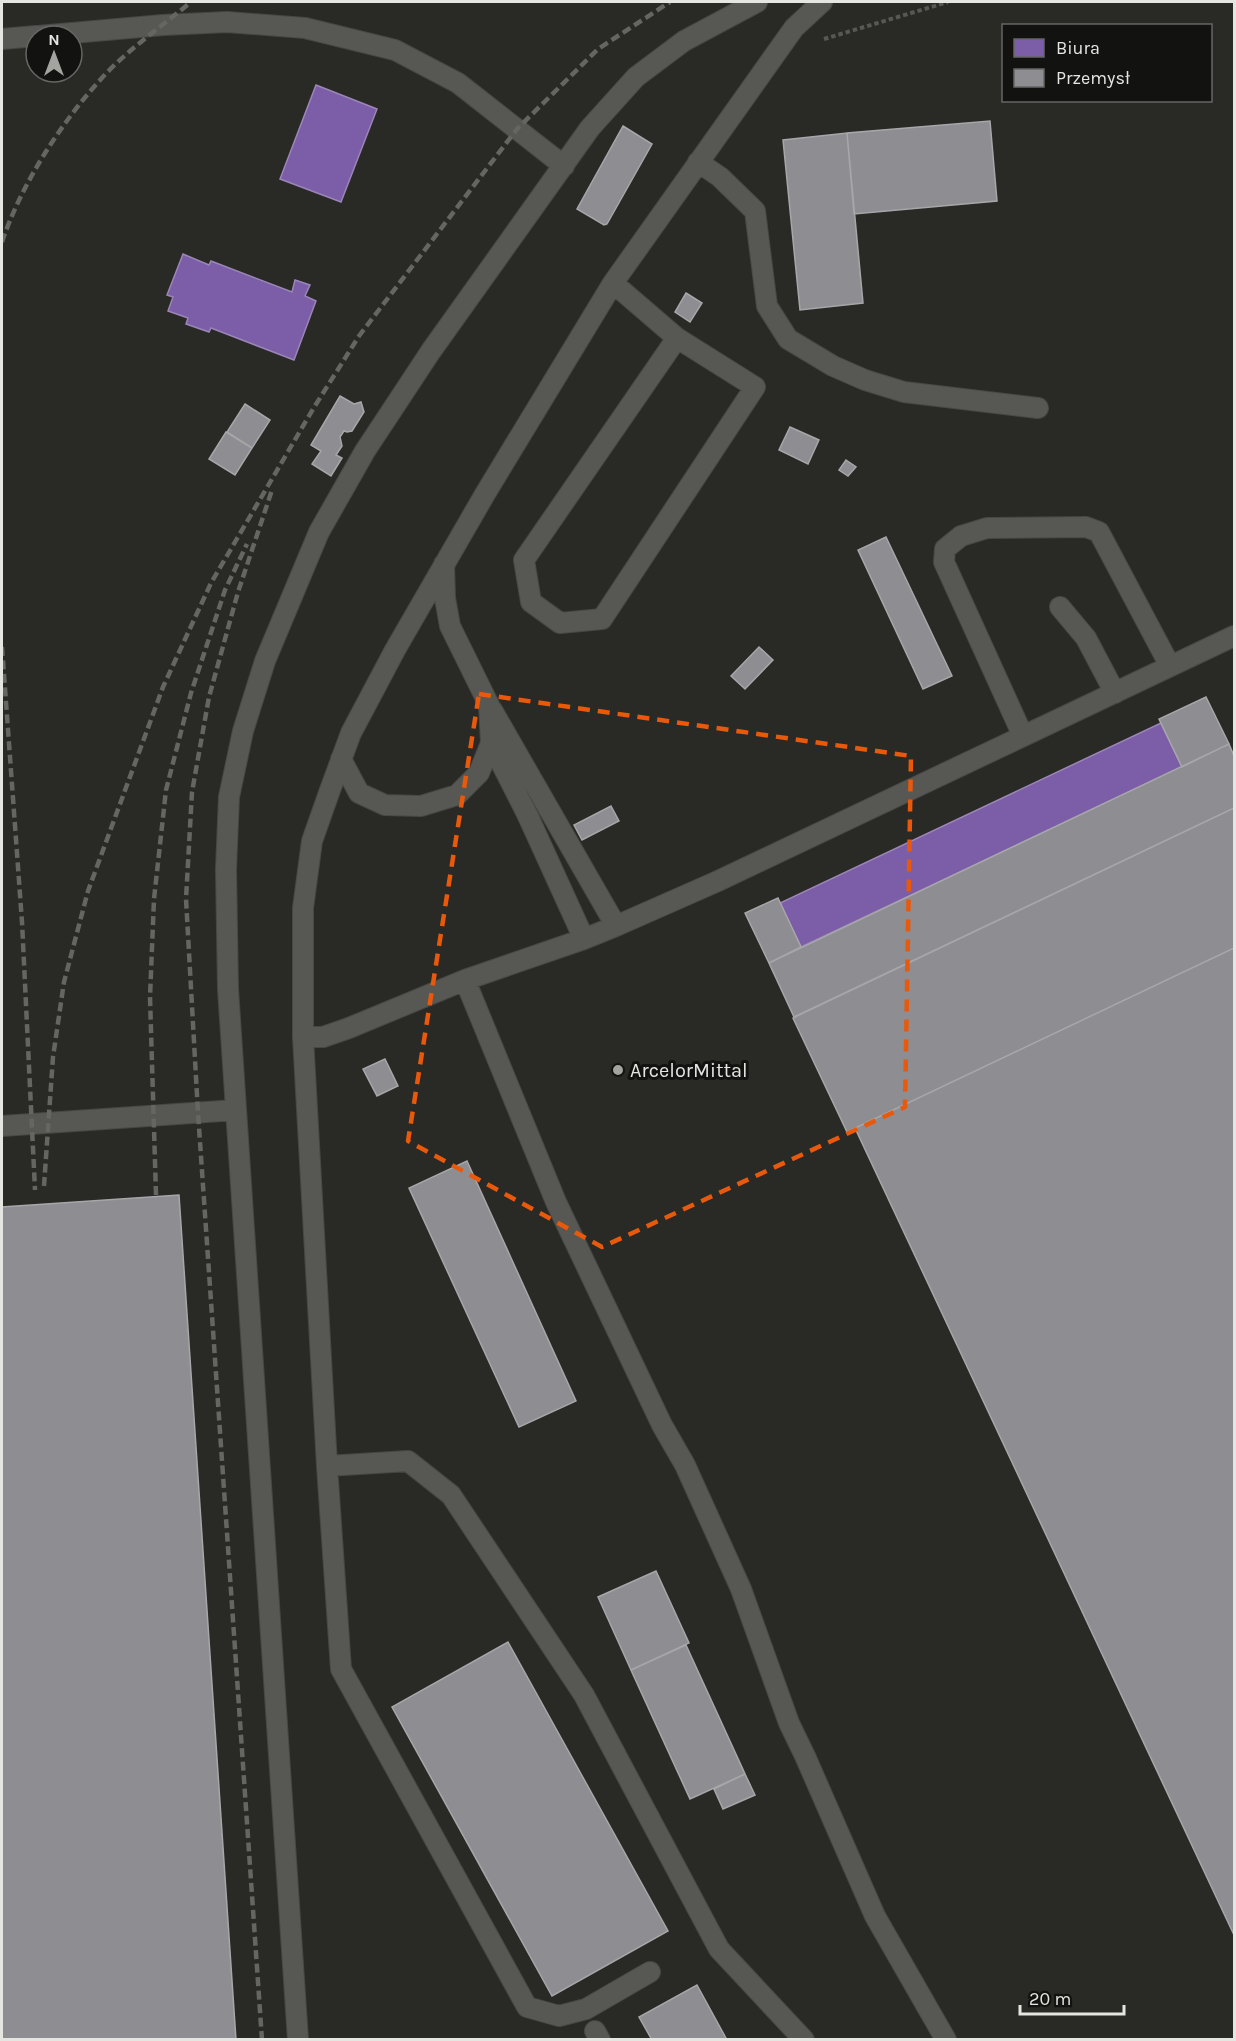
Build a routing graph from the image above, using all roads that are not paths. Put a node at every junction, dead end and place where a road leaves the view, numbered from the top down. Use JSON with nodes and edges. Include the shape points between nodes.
{"nodes":[{"id":1,"x":757,"y":2,"type":"edge"},
{"id":2,"x":822,"y":2,"type":"edge"},
{"id":3,"x":84,"y":32,"type":"edge"},
{"id":4,"x":24,"y":37,"type":"edge"},
{"id":5,"x":2,"y":39,"type":"edge"},
{"id":6,"x":698,"y":162,"type":"junction"},
{"id":7,"x":564,"y":166,"type":"junction"},
{"id":8,"x":613,"y":283,"type":"junction"},
{"id":9,"x":677,"y":338,"type":"junction"},
{"id":10,"x":1038,"y":408,"type":"dead end"},
{"id":11,"x":444,"y":564,"type":"junction"},
{"id":12,"x":1060,"y":607,"type":"dead end"},
{"id":13,"x":1234,"y":636,"type":"edge"},
{"id":14,"x":1170,"y":666,"type":"junction"},
{"id":15,"x":1115,"y":693,"type":"junction"},
{"id":16,"x":489,"y":705,"type":"junction"},
{"id":17,"x":1023,"y":736,"type":"junction"},
{"id":18,"x":491,"y":743,"type":"junction"},
{"id":19,"x":341,"y":759,"type":"junction"},
{"id":20,"x":616,"y":926,"type":"junction"},
{"id":21,"x":584,"y":939,"type":"junction"},
{"id":22,"x":465,"y":980,"type":"junction"},
{"id":23,"x":303,"y":1037,"type":"junction"},
{"id":24,"x":236,"y":1110,"type":"junction"},
{"id":25,"x":2,"y":1126,"type":"edge"},
{"id":26,"x":327,"y":1466,"type":"junction"},
{"id":27,"x":650,"y":1972,"type":"dead end"},
{"id":28,"x":298,"y":2040,"type":"edge"},
{"id":29,"x":804,"y":2040,"type":"edge"},
{"id":30,"x":946,"y":2040,"type":"edge"}],
"edges":[{"from":1,"to":7,"type":"lane","via":[[684,41],[636,77],[590,128]]},
{"from":2,"to":6,"type":"lane","via":[[794,28]]},
{"from":3,"to":7,"type":"lane","via":[[227,22],[305,28],[395,50],[458,84]]},
{"from":4,"to":5,"type":"lane"},
{"from":6,"to":8,"type":"lane"},
{"from":6,"to":10,"type":"lane","via":[[755,211],[767,306],[788,339],[833,366],[904,392]]},
{"from":7,"to":24,"type":"lane","via":[[438,341],[365,451],[319,532],[265,661],[243,731],[229,797],[228,989]]},
{"from":8,"to":9,"type":"lane"},
{"from":8,"to":11,"type":"lane"},
{"from":9,"to":9,"type":"lane","via":[[755,387],[602,619],[560,623],[531,602],[524,560]]},
{"from":11,"to":16,"type":"lane","via":[[450,626]]},
{"from":11,"to":19,"type":"lane","via":[[384,670]]},
{"from":12,"to":15,"type":"lane","via":[[1086,638]]},
{"from":13,"to":14,"type":"lane"},
{"from":14,"to":15,"type":"lane"},
{"from":14,"to":17,"type":"lane","via":[[1099,532],[1086,527],[987,528],[961,536],[945,549],[944,562]]},
{"from":15,"to":17,"type":"lane"},
{"from":16,"to":18,"type":"lane"},
{"from":16,"to":20,"type":"lane"},
{"from":17,"to":20,"type":"lane"},
{"from":18,"to":19,"type":"lane","via":[[479,773],[457,795],[422,806],[385,805],[359,793]]},
{"from":18,"to":21,"type":"lane"},
{"from":19,"to":23,"type":"lane","via":[[312,841],[303,908]]},
{"from":20,"to":21,"type":"lane"},
{"from":21,"to":22,"type":"lane"},
{"from":22,"to":23,"type":"lane","via":[[340,1031],[322,1037]]},
{"from":22,"to":30,"type":"lane","via":[[556,1202],[741,1589],[789,1723],[875,1917]]},
{"from":23,"to":26,"type":"lane"},
{"from":24,"to":25,"type":"lane"},
{"from":24,"to":28,"type":"lane"},
{"from":26,"to":27,"type":"lane","via":[[341,1669],[527,2007],[559,2016],[585,2009]]},
{"from":26,"to":29,"type":"lane","via":[[408,1461],[451,1495],[584,1695],[719,1949]]}]}
